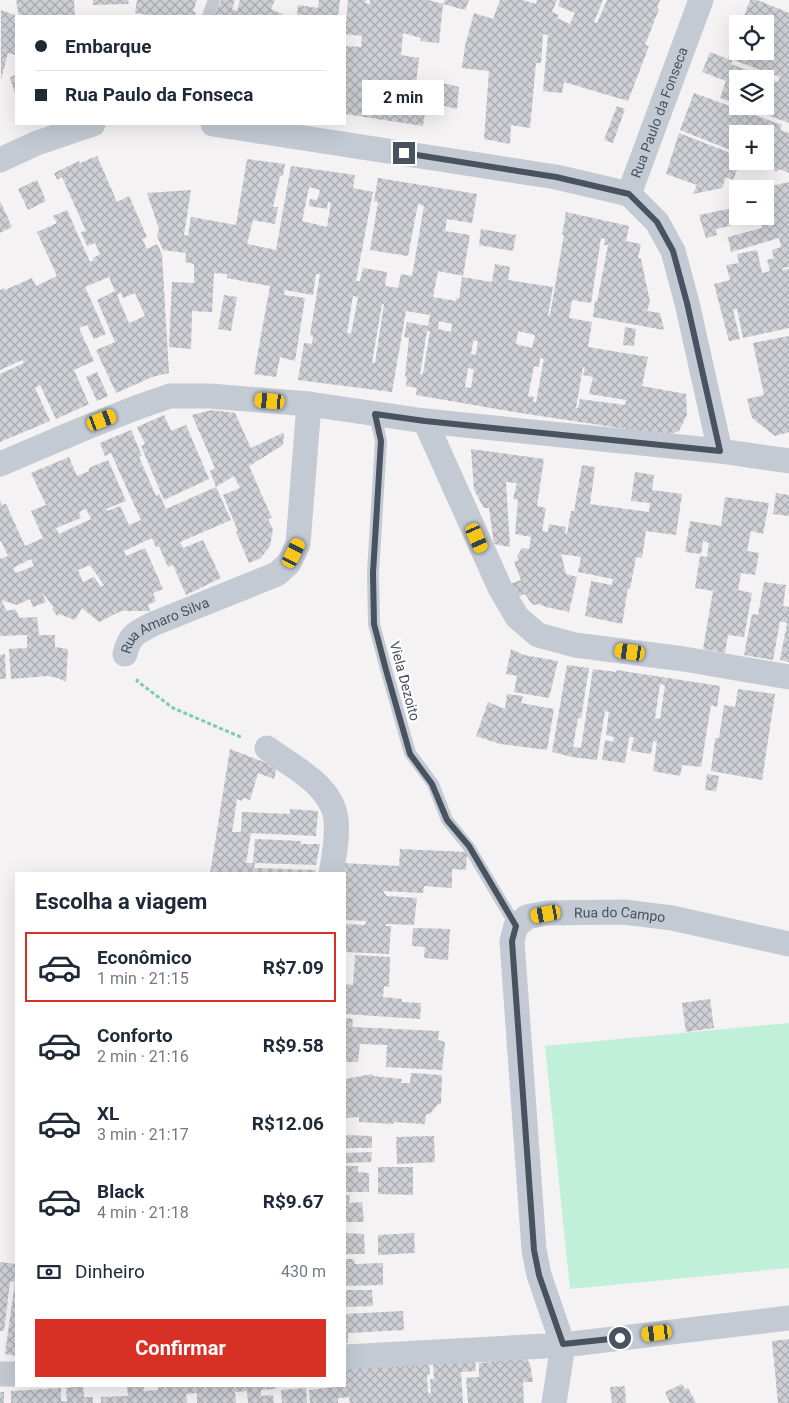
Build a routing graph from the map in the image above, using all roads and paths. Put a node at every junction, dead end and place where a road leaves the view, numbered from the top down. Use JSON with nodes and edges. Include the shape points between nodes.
{"nodes":[{"id":1,"x":214,"y":0,"type":"edge"},
{"id":2,"x":701,"y":0,"type":"edge"},
{"id":3,"x":208,"y":15,"type":"edge"},
{"id":4,"x":90,"y":125,"type":"edge"},
{"id":5,"x":219,"y":125,"type":"edge"},
{"id":6,"x":0,"y":160,"type":"edge"},
{"id":7,"x":629,"y":194,"type":"junction"},
{"id":8,"x":309,"y":404,"type":"junction"},
{"id":9,"x":375,"y":414,"type":"junction"},
{"id":10,"x":425,"y":421,"type":"junction"},
{"id":11,"x":720,"y":451,"type":"junction"},
{"id":12,"x":789,"y":461,"type":"edge"},
{"id":13,"x":0,"y":464,"type":"edge"},
{"id":14,"x":125,"y":654,"type":"joint"},
{"id":15,"x":789,"y":677,"type":"edge"},
{"id":16,"x":267,"y":748,"type":"joint"},
{"id":17,"x":331,"y":872,"type":"edge"},
{"id":18,"x":516,"y":926,"type":"junction"},
{"id":19,"x":789,"y":944,"type":"edge"},
{"id":20,"x":789,"y":1318,"type":"edge"},
{"id":21,"x":563,"y":1344,"type":"junction"},
{"id":22,"x":346,"y":1357,"type":"edge"},
{"id":23,"x":0,"y":1374,"type":"edge"},
{"id":24,"x":15,"y":1374,"type":"edge"},
{"id":25,"x":554,"y":1403,"type":"edge"}],
"edges":[{"from":1,"to":3,"type":"lane"},
{"from":2,"to":7,"type":"street","name":"Rua Paulo da Fonseca"},
{"from":4,"to":6,"type":"street"},
{"from":5,"to":7,"type":"street","name":"Rua Paulo da Fonseca","via":[[556,177]]},
{"from":7,"to":11,"type":"street","via":[[657,222],[673,251]]},
{"from":8,"to":9,"type":"street"},
{"from":8,"to":13,"type":"street","via":[[170,396]]},
{"from":8,"to":14,"type":"street","name":"Rua Amaro Silva","via":[[298,544],[289,563],[278,574],[138,632],[128,640]]},
{"from":9,"to":10,"type":"street"},
{"from":9,"to":18,"type":"lane","name":"Viela Dezoito","via":[[381,441],[373,573],[374,624],[386,670],[410,754],[432,784],[447,820],[469,846]]},
{"from":10,"to":11,"type":"street"},
{"from":10,"to":15,"type":"street","via":[[500,588],[517,618],[538,635],[575,644]]},
{"from":11,"to":12,"type":"street"},
{"from":14,"to":16,"type":"path","name":"Rua Amaro Silva","via":[[142,671],[137,681],[174,708]]},
{"from":16,"to":17,"type":"street","via":[[317,784],[330,801],[336,818]]},
{"from":18,"to":19,"type":"street","name":"Rua do Campo","via":[[527,917],[546,914],[624,912],[672,918]]},
{"from":18,"to":21,"type":"street","via":[[512,941],[534,1250],[539,1275]]},
{"from":20,"to":21,"type":"street"},
{"from":21,"to":22,"type":"street"},
{"from":21,"to":25,"type":"street"},
{"from":23,"to":24,"type":"street"}]}
